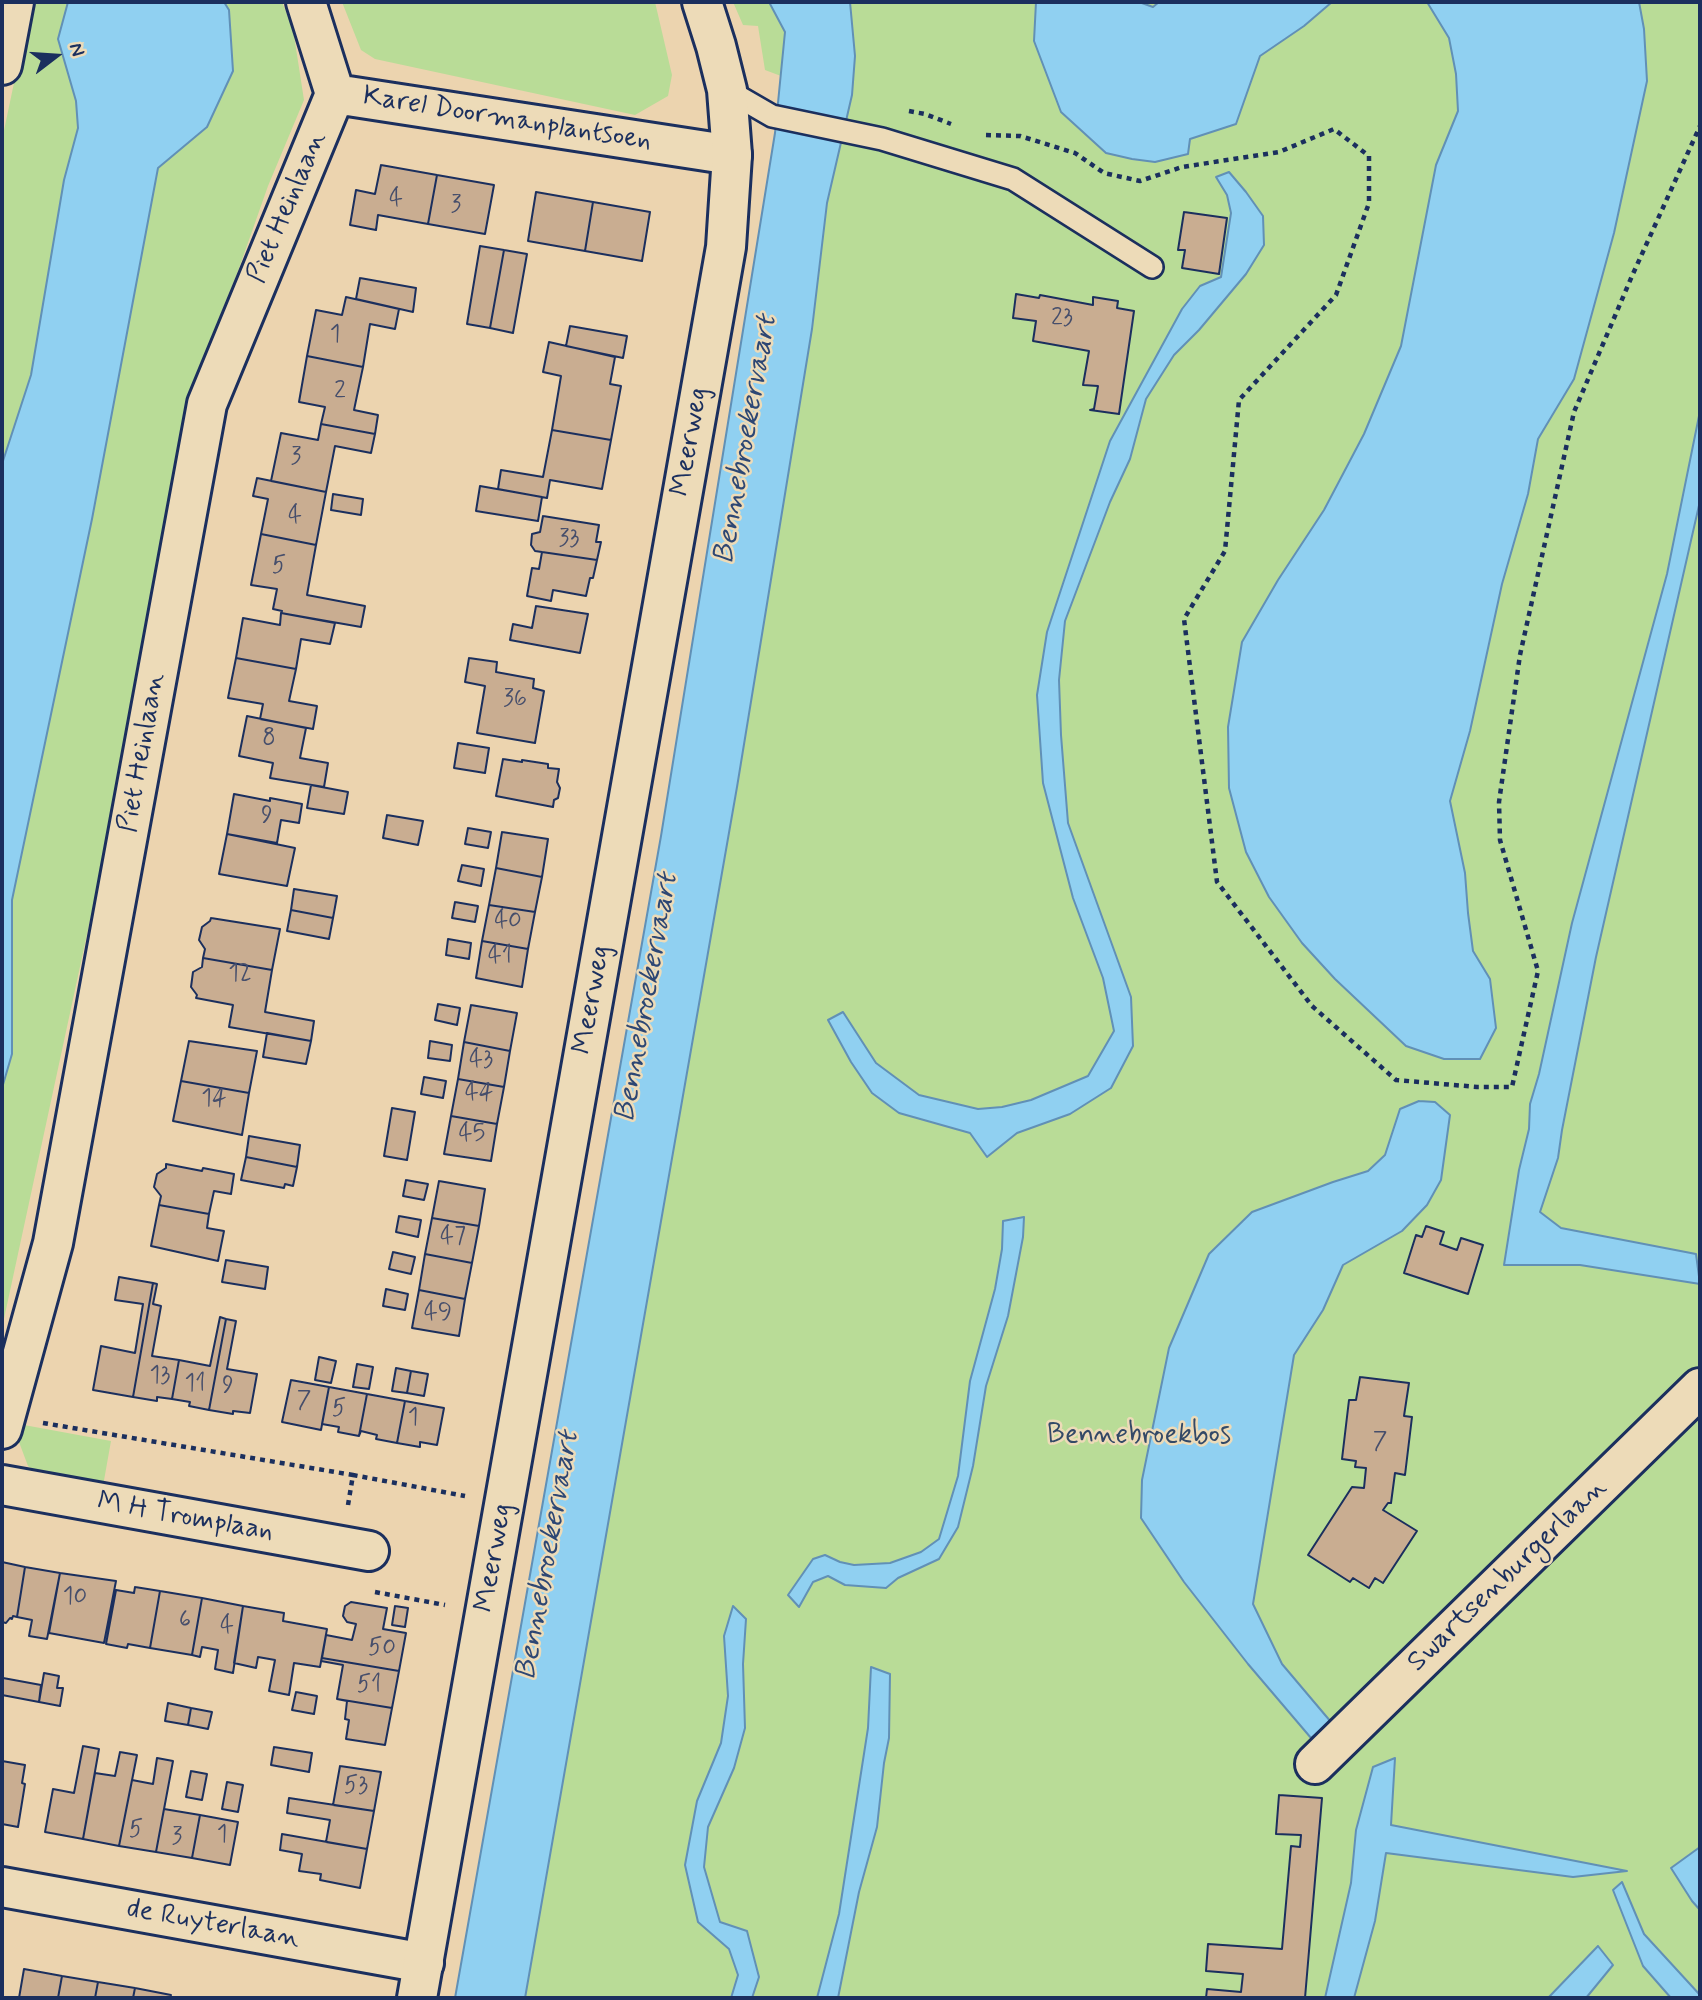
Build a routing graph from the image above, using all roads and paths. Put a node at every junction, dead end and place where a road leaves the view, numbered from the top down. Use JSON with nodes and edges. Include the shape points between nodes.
{"nodes":[{"id":1,"x":15,"y":2,"type":"edge"},
{"id":2,"x":306,"y":2,"type":"edge"},
{"id":3,"x":702,"y":2,"type":"edge"},
{"id":4,"x":2,"y":65,"type":"edge"},
{"id":5,"x":727,"y":90,"type":"junction"},
{"id":6,"x":335,"y":94,"type":"junction"},
{"id":7,"x":900,"y":110,"type":"dead end"},
{"id":8,"x":1700,"y":126,"type":"edge"},
{"id":9,"x":959,"y":127,"type":"dead end"},
{"id":10,"x":981,"y":135,"type":"dead end"},
{"id":11,"x":732,"y":155,"type":"junction"},
{"id":12,"x":1152,"y":267,"type":"dead end"},
{"id":13,"x":1700,"y":1388,"type":"edge"},
{"id":14,"x":4,"y":1423,"type":"edge"},
{"id":15,"x":353,"y":1475,"type":"junction"},
{"id":16,"x":2,"y":1485,"type":"edge"},
{"id":17,"x":504,"y":1504,"type":"junction"},
{"id":18,"x":355,"y":1548,"type":"junction"},
{"id":19,"x":485,"y":1612,"type":"junction"},
{"id":20,"x":1315,"y":1765,"type":"dead end"},
{"id":21,"x":2,"y":1887,"type":"edge"},
{"id":22,"x":421,"y":1981,"type":"edge"}],
"edges":[{"from":1,"to":4,"type":"street"},
{"from":2,"to":6,"type":"street","name":"Karel Doormanplantsoen"},
{"from":3,"to":5,"type":"street","name":"Meerweg"},
{"from":5,"to":11,"type":"street","name":"Meerweg"},
{"from":5,"to":12,"type":"lane","via":[[772,116],[882,139],[1013,179]]},
{"from":6,"to":11,"type":"street","name":"Karel Doormanplantsoen"},
{"from":6,"to":14,"type":"street","name":"Piet Heinlaan","via":[[207,404],[53,1243]]},
{"from":7,"to":9,"type":"path"},
{"from":8,"to":10,"type":"path","via":[[1574,412],[1520,655],[1499,802],[1500,840],[1538,971],[1511,1087],[1396,1080],[1312,1006],[1217,882],[1184,619],[1225,551],[1239,400],[1336,295],[1368,203],[1369,156],[1334,129],[1279,152],[1181,167],[1140,181],[1104,173],[1075,153],[1020,136]]},
{"from":11,"to":17,"type":"street","name":"Meerweg","via":[[726,247]]},
{"from":13,"to":20,"type":"street","name":"Swartsenburgerlaan"},
{"from":14,"to":15,"type":"path"},
{"from":15,"to":17,"type":"path"},
{"from":15,"to":18,"type":"path"},
{"from":16,"to":18,"type":"street","name":"M H Tromplaan"},
{"from":17,"to":19,"type":"street","name":"Meerweg"},
{"from":18,"to":19,"type":"path","via":[[365,1591]]},
{"from":19,"to":22,"type":"street","name":"Meerweg"},
{"from":21,"to":22,"type":"street","name":"de Ruyterlaan"}]}
